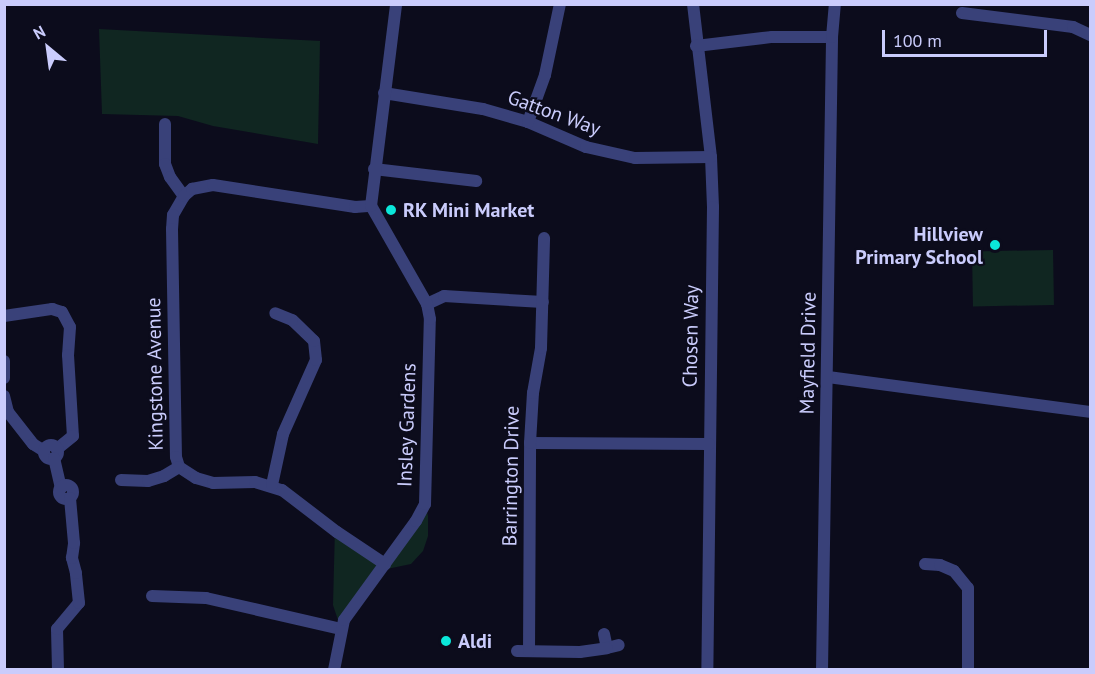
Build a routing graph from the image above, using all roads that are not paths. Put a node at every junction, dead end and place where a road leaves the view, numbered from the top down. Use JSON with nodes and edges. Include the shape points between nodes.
{"nodes":[{"id":1,"x":396,"y":4,"type":"edge"},
{"id":2,"x":560,"y":4,"type":"edge"},
{"id":3,"x":693,"y":4,"type":"edge"},
{"id":4,"x":835,"y":4,"type":"edge"},
{"id":5,"x":962,"y":14,"type":"edge"},
{"id":6,"x":1090,"y":35,"type":"edge"},
{"id":7,"x":832,"y":37,"type":"junction"},
{"id":8,"x":696,"y":46,"type":"junction"},
{"id":9,"x":384,"y":93,"type":"junction"},
{"id":10,"x":528,"y":122,"type":"junction"},
{"id":11,"x":165,"y":124,"type":"dead end"},
{"id":12,"x":711,"y":157,"type":"junction"},
{"id":13,"x":374,"y":169,"type":"junction"},
{"id":14,"x":476,"y":181,"type":"dead end"},
{"id":15,"x":184,"y":196,"type":"junction"},
{"id":16,"x":371,"y":206,"type":"junction"},
{"id":17,"x":544,"y":237,"type":"dead end"},
{"id":18,"x":543,"y":302,"type":"junction"},
{"id":19,"x":426,"y":304,"type":"junction"},
{"id":20,"x":275,"y":313,"type":"dead end"},
{"id":21,"x":4,"y":316,"type":"edge"},
{"id":22,"x":4,"y":361,"type":"edge"},
{"id":23,"x":828,"y":377,"type":"junction"},
{"id":24,"x":4,"y":378,"type":"edge"},
{"id":25,"x":4,"y":396,"type":"edge"},
{"id":26,"x":1090,"y":412,"type":"edge"},
{"id":27,"x":530,"y":443,"type":"junction"},
{"id":28,"x":709,"y":444,"type":"junction"},
{"id":29,"x":52,"y":452,"type":"junction"},
{"id":30,"x":179,"y":467,"type":"junction"},
{"id":31,"x":121,"y":480,"type":"dead end"},
{"id":32,"x":272,"y":485,"type":"junction"},
{"id":33,"x":385,"y":564,"type":"junction"},
{"id":34,"x":924,"y":564,"type":"dead end"},
{"id":35,"x":152,"y":596,"type":"dead end"},
{"id":36,"x":341,"y":629,"type":"junction"},
{"id":37,"x":604,"y":634,"type":"dead end"},
{"id":38,"x":58,"y":669,"type":"edge"},
{"id":39,"x":334,"y":669,"type":"edge"},
{"id":40,"x":707,"y":669,"type":"edge"},
{"id":41,"x":822,"y":669,"type":"edge"},
{"id":42,"x":968,"y":669,"type":"edge"}],
"edges":[{"from":1,"to":9,"type":"street"},
{"from":2,"to":10,"type":"street","via":[[545,75]]},
{"from":3,"to":8,"type":"street","name":"Chosen Way"},
{"from":4,"to":7,"type":"street","name":"Mayfield Drive"},
{"from":5,"to":6,"type":"street","via":[[1073,27]]},
{"from":7,"to":8,"type":"street","via":[[772,37]]},
{"from":7,"to":23,"type":"street","name":"Mayfield Drive"},
{"from":8,"to":12,"type":"street","name":"Chosen Way"},
{"from":9,"to":10,"type":"street","name":"Gatton Way","via":[[483,109]]},
{"from":9,"to":13,"type":"street"},
{"from":10,"to":12,"type":"street","name":"Gatton Way","via":[[586,147],[635,158]]},
{"from":11,"to":15,"type":"street","via":[[165,164]]},
{"from":12,"to":28,"type":"street","name":"Chosen Way"},
{"from":13,"to":14,"type":"street"},
{"from":13,"to":16,"type":"street"},
{"from":15,"to":16,"type":"street","via":[[192,189],[213,185],[355,207]]},
{"from":15,"to":30,"type":"street","name":"Kingstone Avenue","via":[[173,215],[172,229]]},
{"from":16,"to":19,"type":"street","name":"Insley Gardens"},
{"from":17,"to":18,"type":"street","name":"Barrington Drive"},
{"from":18,"to":19,"type":"street","via":[[444,296]]},
{"from":18,"to":27,"type":"street","name":"Barrington Drive"},
{"from":19,"to":33,"type":"street","name":"Insley Gardens","via":[[430,319],[424,504]]},
{"from":20,"to":32,"type":"street","via":[[292,320],[314,341],[316,360],[284,434]]},
{"from":21,"to":29,"type":"street","via":[[52,309],[62,312],[70,327],[68,355],[74,436]]},
{"from":22,"to":24,"type":"street"},
{"from":23,"to":26,"type":"street"},
{"from":23,"to":41,"type":"street","name":"Mayfield Drive"},
{"from":25,"to":29,"type":"street","via":[[8,412],[33,444]]},
{"from":27,"to":28,"type":"street"},
{"from":27,"to":37,"type":"street","name":"Barrington Drive","via":[[523,651],[580,652],[613,646]]},
{"from":28,"to":40,"type":"street","name":"Chosen Way"},
{"from":29,"to":38,"type":"street","via":[[61,488],[72,488],[72,558],[79,603],[57,628]]},
{"from":30,"to":31,"type":"street","via":[[148,481]]},
{"from":30,"to":32,"type":"street","name":"Kingstone Avenue","via":[[213,483]]},
{"from":32,"to":33,"type":"street","name":"Kingstone Avenue"},
{"from":33,"to":36,"type":"street","name":"Insley Gardens"},
{"from":34,"to":42,"type":"street","via":[[942,560],[960,577],[969,594]]},
{"from":35,"to":36,"type":"street","via":[[206,598]]},
{"from":36,"to":39,"type":"street","name":"Insley Gardens"}]}
